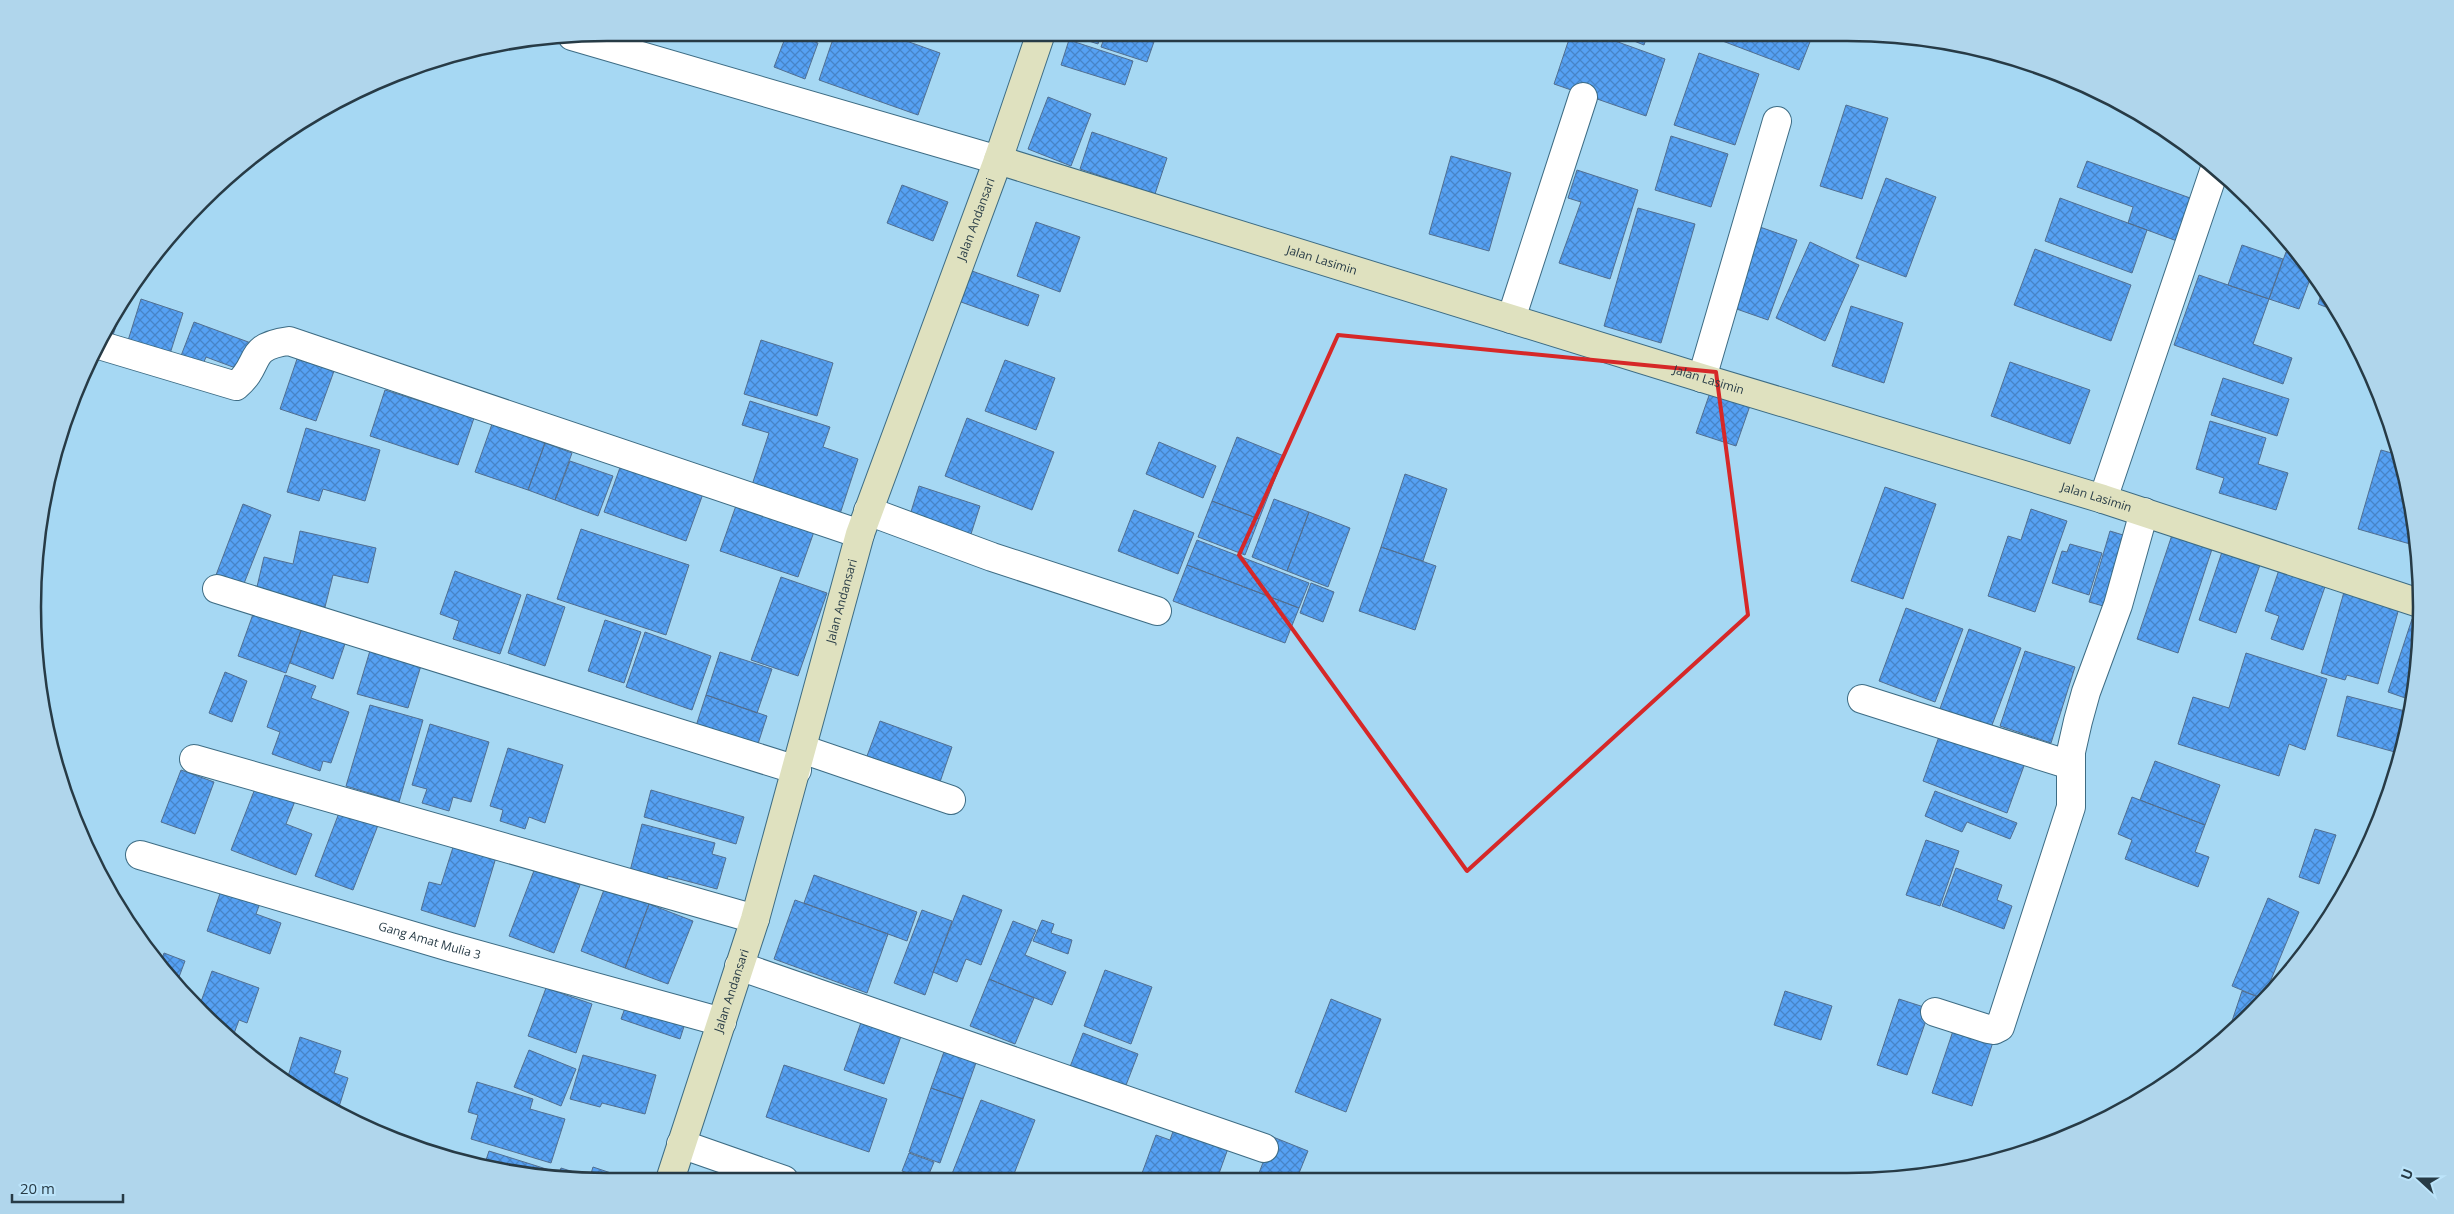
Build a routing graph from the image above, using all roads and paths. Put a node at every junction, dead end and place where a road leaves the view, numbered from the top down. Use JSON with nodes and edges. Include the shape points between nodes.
{"nodes":[{"id":1,"x":591,"y":41,"type":"edge"},
{"id":2,"x":1038,"y":41,"type":"edge"},
{"id":3,"x":1583,"y":97,"type":"dead end"},
{"id":4,"x":1777,"y":121,"type":"dead end"},
{"id":5,"x":998,"y":160,"type":"junction"},
{"id":6,"x":2212,"y":176,"type":"edge"},
{"id":7,"x":1510,"y":319,"type":"junction"},
{"id":8,"x":105,"y":347,"type":"edge"},
{"id":9,"x":1702,"y":378,"type":"junction"},
{"id":10,"x":2103,"y":499,"type":"junction"},
{"id":11,"x":2144,"y":512,"type":"junction"},
{"id":12,"x":864,"y":523,"type":"junction"},
{"id":13,"x":217,"y":589,"type":"dead end"},
{"id":14,"x":2413,"y":601,"type":"edge"},
{"id":15,"x":1157,"y":611,"type":"dead end"},
{"id":16,"x":1862,"y":699,"type":"dead end"},
{"id":17,"x":194,"y":759,"type":"dead end"},
{"id":18,"x":799,"y":760,"type":"junction"},
{"id":19,"x":2070,"y":764,"type":"junction"},
{"id":20,"x":951,"y":800,"type":"dead end"},
{"id":21,"x":140,"y":854,"type":"dead end"},
{"id":22,"x":755,"y":919,"type":"junction"},
{"id":23,"x":739,"y":966,"type":"junction"},
{"id":24,"x":1936,"y":1012,"type":"dead end"},
{"id":25,"x":722,"y":1022,"type":"junction"},
{"id":26,"x":681,"y":1144,"type":"junction"},
{"id":27,"x":1264,"y":1148,"type":"dead end"},
{"id":28,"x":672,"y":1173,"type":"edge"},
{"id":29,"x":764,"y":1173,"type":"edge"}],
"edges":[{"from":1,"to":5,"type":"street"},
{"from":2,"to":5,"type":"street","name":"Jalan Andansari"},
{"from":3,"to":7,"type":"street"},
{"from":4,"to":9,"type":"street"},
{"from":5,"to":7,"type":"street","name":"Jalan Lasimin"},
{"from":5,"to":12,"type":"street","name":"Jalan Andansari"},
{"from":6,"to":10,"type":"street"},
{"from":7,"to":9,"type":"street","name":"Jalan Lasimin"},
{"from":8,"to":12,"type":"street","via":[[236,386],[248,376],[260,350],[289,341]]},
{"from":9,"to":10,"type":"street","name":"Jalan Lasimin"},
{"from":10,"to":11,"type":"street","name":"Jalan Lasimin"},
{"from":11,"to":14,"type":"street","name":"Jalan Lasimin"},
{"from":11,"to":19,"type":"street","via":[[2118,605],[2086,692]]},
{"from":12,"to":15,"type":"street","via":[[992,557]]},
{"from":12,"to":18,"type":"street","name":"Jalan Andansari"},
{"from":13,"to":18,"type":"street"},
{"from":16,"to":19,"type":"street"},
{"from":17,"to":22,"type":"street"},
{"from":18,"to":20,"type":"street"},
{"from":18,"to":22,"type":"street","name":"Jalan Andansari"},
{"from":19,"to":24,"type":"street","via":[[2071,807],[2000,1027],[1988,1029]]},
{"from":21,"to":25,"type":"street","name":"Gang Amat Mulia 3","via":[[450,947]]},
{"from":22,"to":23,"type":"street","name":"Jalan Andansari"},
{"from":23,"to":25,"type":"street","name":"Jalan Andansari"},
{"from":23,"to":27,"type":"street"},
{"from":25,"to":26,"type":"street","name":"Jalan Andansari"},
{"from":26,"to":28,"type":"street","name":"Jalan Andansari"},
{"from":26,"to":29,"type":"street"}]}
